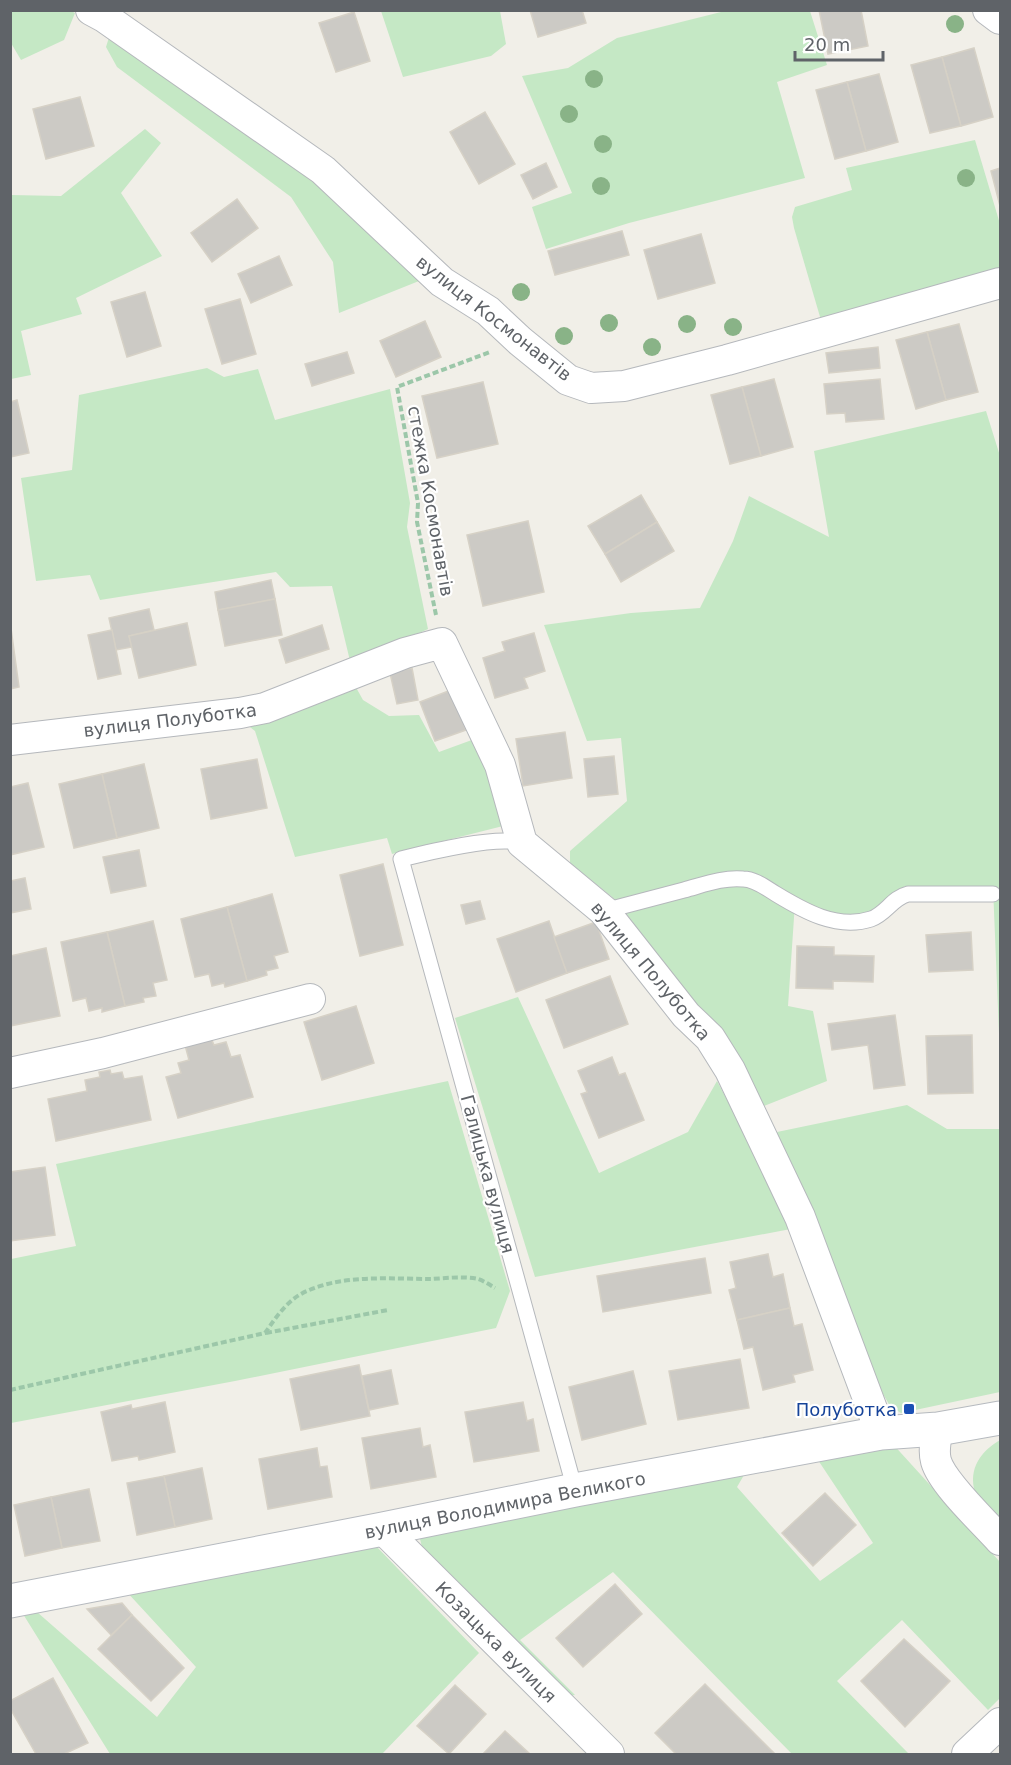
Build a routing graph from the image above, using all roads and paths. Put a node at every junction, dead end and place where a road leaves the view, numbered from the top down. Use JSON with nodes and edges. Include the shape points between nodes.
{"nodes":[{"id":1,"x":91,"y":10,"type":"edge"},
{"id":2,"x":988,"y":10,"type":"edge"},
{"id":3,"x":1000,"y":20,"type":"edge"},
{"id":4,"x":1000,"y":283,"type":"edge"},
{"id":5,"x":520,"y":341,"type":"junction"},
{"id":6,"x":442,"y":643,"type":"junction"},
{"id":7,"x":10,"y":740,"type":"edge"},
{"id":8,"x":522,"y":843,"type":"junction"},
{"id":9,"x":993,"y":894,"type":"dead end"},
{"id":10,"x":604,"y":911,"type":"junction"},
{"id":11,"x":310,"y":999,"type":"dead end"},
{"id":12,"x":10,"y":1073,"type":"edge"},
{"id":13,"x":388,"y":1310,"type":"dead end"},
{"id":14,"x":531,"y":1330,"type":"junction"},
{"id":15,"x":265,"y":1333,"type":"junction"},
{"id":16,"x":10,"y":1390,"type":"edge"},
{"id":17,"x":1000,"y":1418,"type":"edge"},
{"id":18,"x":938,"y":1429,"type":"junction"},
{"id":19,"x":881,"y":1434,"type":"junction"},
{"id":20,"x":575,"y":1490,"type":"junction"},
{"id":21,"x":383,"y":1529,"type":"junction"},
{"id":22,"x":1000,"y":1540,"type":"edge"},
{"id":23,"x":10,"y":1601,"type":"edge"},
{"id":24,"x":1000,"y":1723,"type":"edge"},
{"id":25,"x":609,"y":1755,"type":"edge"},
{"id":26,"x":967,"y":1755,"type":"edge"}],
"edges":[{"from":1,"to":5,"type":"street","name":"вулиця Космонавтів","via":[[323,170],[442,282],[488,311]]},
{"from":2,"to":3,"type":"street"},
{"from":4,"to":5,"type":"street","name":"вулиця Космонавтів","via":[[624,386],[591,388],[568,380]]},
{"from":5,"to":6,"type":"path","name":"стежка Космонавтів","via":[[397,387],[418,503],[417,522]]},
{"from":6,"to":7,"type":"street","name":"вулиця Полуботка","via":[[405,653],[265,708]]},
{"from":6,"to":8,"type":"street","via":[[501,765]]},
{"from":8,"to":10,"type":"street","name":"вулиця Полуботка"},
{"from":8,"to":14,"type":"lane","name":"Галицька вулиця","via":[[498,841],[401,859]]},
{"from":9,"to":10,"type":"lane","via":[[908,894],[872,919],[836,921],[807,913],[758,883],[721,880]]},
{"from":10,"to":19,"type":"street","name":"вулиця Полуботка","via":[[686,1015],[710,1038],[741,1090],[800,1217]]},
{"from":11,"to":12,"type":"street"},
{"from":13,"to":15,"type":"path"},
{"from":14,"to":15,"type":"path","via":[[494,1287],[478,1279],[457,1278],[332,1283],[291,1301]]},
{"from":14,"to":20,"type":"lane","name":"Галицька вулиця"},
{"from":15,"to":16,"type":"path"},
{"from":17,"to":18,"type":"main road","name":"вулиця Володимира Великого"},
{"from":18,"to":19,"type":"main road","name":"вулиця Володимира Великого"},
{"from":18,"to":22,"type":"street","via":[[936,1461],[943,1476]]},
{"from":19,"to":20,"type":"main road","name":"вулиця Володимира Великого"},
{"from":20,"to":21,"type":"main road","name":"вулиця Володимира Великого"},
{"from":21,"to":23,"type":"main road","name":"вулиця Володимира Великого"},
{"from":21,"to":25,"type":"street","name":"Козацька вулиця"},
{"from":24,"to":26,"type":"street"}]}
